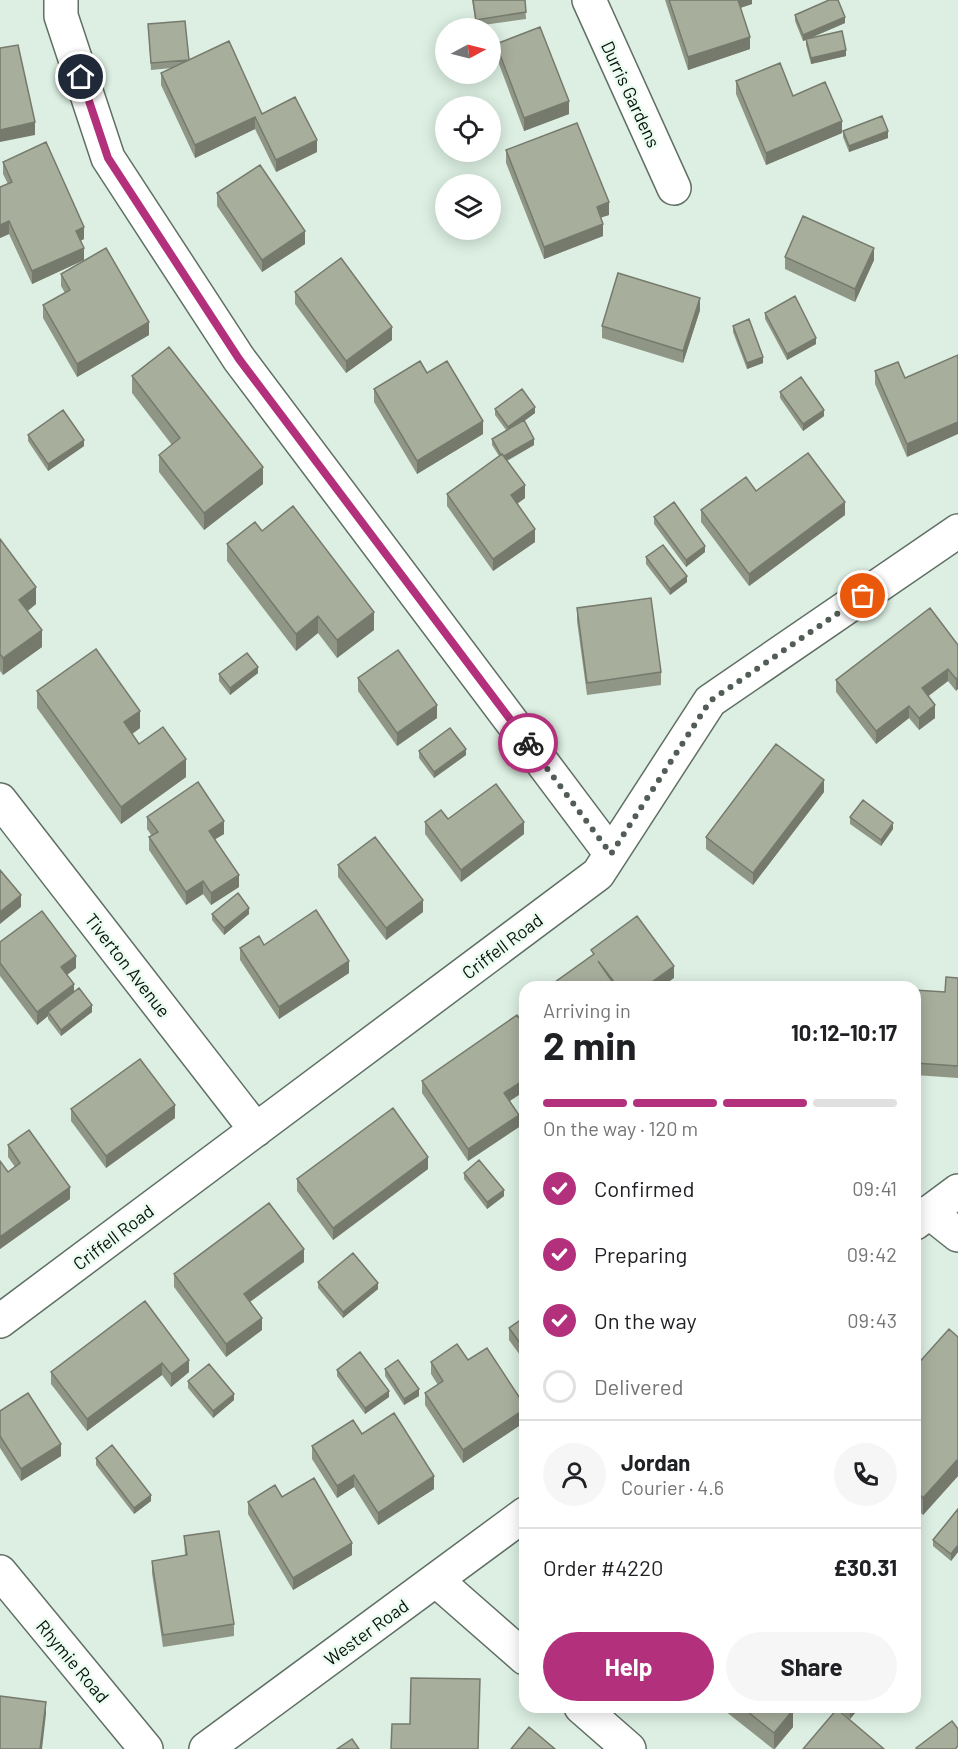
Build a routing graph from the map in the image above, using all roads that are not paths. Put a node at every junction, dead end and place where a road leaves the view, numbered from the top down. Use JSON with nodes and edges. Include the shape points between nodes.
{"nodes":[{"id":1,"x":61,"y":0,"type":"edge"},
{"id":2,"x":589,"y":0,"type":"edge"},
{"id":3,"x":674,"y":188,"type":"dead end"},
{"id":4,"x":958,"y":531,"type":"edge"},
{"id":5,"x":0,"y":800,"type":"edge"},
{"id":6,"x":611,"y":854,"type":"junction"},
{"id":7,"x":256,"y":1130,"type":"junction"},
{"id":8,"x":958,"y":1191,"type":"edge"},
{"id":9,"x":922,"y":1218,"type":"edge"},
{"id":10,"x":958,"y":1235,"type":"edge"},
{"id":11,"x":0,"y":1321,"type":"edge"},
{"id":12,"x":519,"y":1519,"type":"edge"},
{"id":13,"x":0,"y":1572,"type":"edge"},
{"id":14,"x":436,"y":1581,"type":"junction"},
{"id":15,"x":519,"y":1653,"type":"edge"},
{"id":16,"x":588,"y":1713,"type":"edge"},
{"id":17,"x":146,"y":1749,"type":"edge"},
{"id":18,"x":206,"y":1749,"type":"edge"},
{"id":19,"x":629,"y":1749,"type":"edge"}],
"edges":[{"from":1,"to":6,"type":"street","via":[[61,16],[108,158],[239,359]]},
{"from":2,"to":3,"type":"street","name":"Durris Gardens"},
{"from":4,"to":6,"type":"street","name":"Criffell Road","via":[[710,701]]},
{"from":5,"to":7,"type":"street","name":"Tiverton Avenue"},
{"from":6,"to":7,"type":"street","name":"Criffell Road","via":[[598,874]]},
{"from":7,"to":11,"type":"street","name":"Criffell Road"},
{"from":8,"to":9,"type":"street"},
{"from":9,"to":10,"type":"street"},
{"from":12,"to":14,"type":"street","name":"Wester Road"},
{"from":13,"to":17,"type":"street","name":"Rhymie Road"},
{"from":14,"to":15,"type":"street"},
{"from":14,"to":18,"type":"street","name":"Wester Road"},
{"from":16,"to":19,"type":"street"}]}
